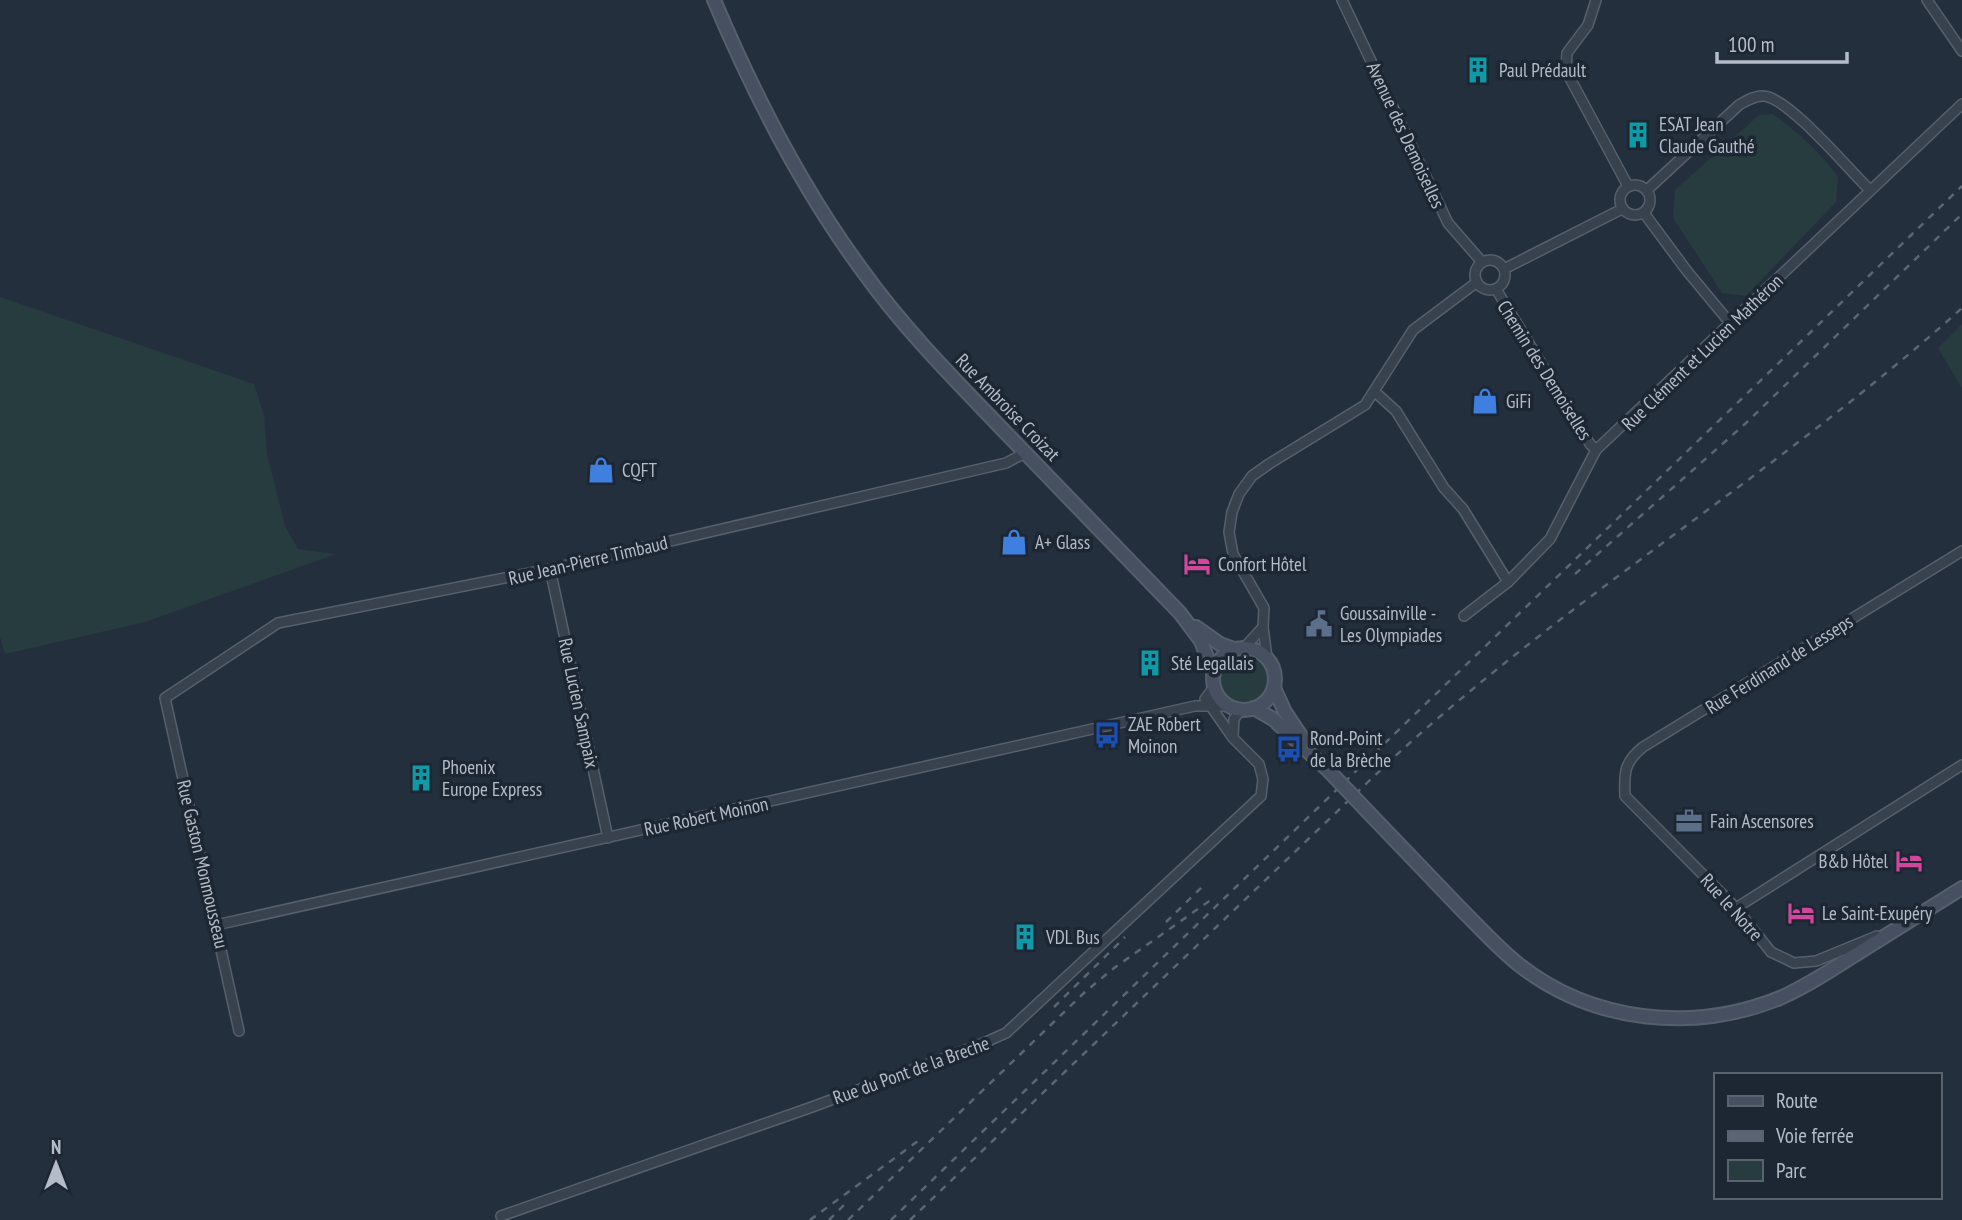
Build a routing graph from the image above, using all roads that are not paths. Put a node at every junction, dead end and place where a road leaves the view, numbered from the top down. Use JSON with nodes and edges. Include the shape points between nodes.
{"nodes":[{"id":1,"x":714,"y":0,"type":"edge"},
{"id":2,"x":1342,"y":0,"type":"edge"},
{"id":3,"x":1596,"y":0,"type":"edge"},
{"id":4,"x":1927,"y":0,"type":"edge"},
{"id":5,"x":1962,"y":51,"type":"edge"},
{"id":6,"x":1962,"y":104,"type":"edge"},
{"id":7,"x":1628,"y":186,"type":"junction"},
{"id":8,"x":1647,"y":190,"type":"junction"},
{"id":9,"x":1870,"y":190,"type":"junction"},
{"id":10,"x":1622,"y":209,"type":"junction"},
{"id":11,"x":1644,"y":213,"type":"junction"},
{"id":12,"x":1482,"y":262,"type":"junction"},
{"id":13,"x":1504,"y":269,"type":"junction"},
{"id":14,"x":1477,"y":282,"type":"junction"},
{"id":15,"x":1496,"y":289,"type":"junction"},
{"id":16,"x":1731,"y":324,"type":"junction"},
{"id":17,"x":1375,"y":392,"type":"junction"},
{"id":18,"x":1596,"y":450,"type":"junction"},
{"id":19,"x":1026,"y":453,"type":"junction"},
{"id":20,"x":1962,"y":551,"type":"edge"},
{"id":21,"x":550,"y":569,"type":"junction"},
{"id":22,"x":1508,"y":582,"type":"junction"},
{"id":23,"x":1180,"y":613,"type":"junction"},
{"id":24,"x":1464,"y":616,"type":"dead end"},
{"id":25,"x":1263,"y":627,"type":"junction"},
{"id":26,"x":1239,"y":648,"type":"junction"},
{"id":27,"x":1268,"y":658,"type":"junction"},
{"id":28,"x":1212,"y":685,"type":"junction"},
{"id":29,"x":1273,"y":688,"type":"junction"},
{"id":30,"x":165,"y":698,"type":"joint"},
{"id":31,"x":1195,"y":706,"type":"junction"},
{"id":32,"x":1212,"y":708,"type":"junction"},
{"id":33,"x":1242,"y":708,"type":"junction"},
{"id":34,"x":1233,"y":738,"type":"junction"},
{"id":35,"x":1317,"y":759,"type":"junction"},
{"id":36,"x":1962,"y":765,"type":"edge"},
{"id":37,"x":1625,"y":796,"type":"joint"},
{"id":38,"x":608,"y":838,"type":"junction"},
{"id":39,"x":1962,"y":888,"type":"edge"},
{"id":40,"x":1736,"y":908,"type":"junction"},
{"id":41,"x":216,"y":925,"type":"junction"},
{"id":42,"x":1898,"y":928,"type":"junction"},
{"id":43,"x":239,"y":1031,"type":"dead end"},
{"id":44,"x":501,"y":1216,"type":"dead end"}],
"edges":[{"from":1,"to":19,"type":"main road","name":"Rue Ambroise Croizat","via":[[793,164],[862,271],[900,319]]},
{"from":2,"to":12,"type":"street","name":"Avenue des Demoiselles","via":[[1448,223]]},
{"from":3,"to":7,"type":"street","via":[[1588,25],[1567,53],[1566,71]]},
{"from":4,"to":5,"type":"street"},
{"from":6,"to":9,"type":"street","name":"Rue Clément et Lucien Mathéron"},
{"from":7,"to":8,"type":"street"},
{"from":7,"to":10,"type":"street","via":[[1620,199]]},
{"from":8,"to":9,"type":"street","via":[[1739,105],[1764,96],[1796,114]]},
{"from":8,"to":11,"type":"street","via":[[1650,205]]},
{"from":9,"to":16,"type":"street","name":"Rue Clément et Lucien Mathéron"},
{"from":10,"to":11,"type":"street","via":[[1630,215]]},
{"from":10,"to":13,"type":"street"},
{"from":11,"to":16,"type":"street"},
{"from":12,"to":13,"type":"street","via":[[1497,262]]},
{"from":12,"to":14,"type":"street","via":[[1475,272]]},
{"from":13,"to":15,"type":"street","via":[[1505,279]]},
{"from":14,"to":15,"type":"street"},
{"from":14,"to":17,"type":"street","via":[[1413,330]]},
{"from":15,"to":18,"type":"street","name":"Chemin des Demoiselles"},
{"from":16,"to":18,"type":"street","name":"Rue Clément et Lucien Mathéron"},
{"from":17,"to":22,"type":"street","via":[[1396,411]]},
{"from":17,"to":25,"type":"street","via":[[1365,405],[1252,476],[1239,494],[1229,532],[1233,554],[1264,608]]},
{"from":18,"to":22,"type":"street","name":"Rue Clément et Lucien Mathéron","via":[[1550,539]]},
{"from":19,"to":21,"type":"street","name":"Rue Jean-Pierre Timbaud","via":[[1006,463]]},
{"from":19,"to":23,"type":"main road","name":"Rue Ambroise Croizat"},
{"from":20,"to":37,"type":"street","name":"Rue Ferdinand de Lesseps","via":[[1643,747],[1630,757]]},
{"from":21,"to":30,"type":"street","name":"Rue Jean-Pierre Timbaud","via":[[278,624]]},
{"from":21,"to":38,"type":"street","name":"Rue Lucien Sampaix"},
{"from":22,"to":24,"type":"street","name":"Rue Clément et Lucien Mathéron"},
{"from":23,"to":26,"type":"main road","via":[[1214,641]]},
{"from":23,"to":28,"type":"main road","via":[[1201,641]]},
{"from":25,"to":26,"type":"street"},
{"from":25,"to":27,"type":"street"},
{"from":26,"to":27,"type":"main road","via":[[1254,649]]},
{"from":26,"to":28,"type":"main road","via":[[1219,661]]},
{"from":27,"to":29,"type":"main road","via":[[1274,672]]},
{"from":28,"to":31,"type":"street","name":"Rue Robert Moinon"},
{"from":28,"to":32,"type":"street","name":"Rue du Pont de la Breche"},
{"from":28,"to":33,"type":"main road","via":[[1222,700]]},
{"from":29,"to":33,"type":"main road","via":[[1266,700]]},
{"from":29,"to":35,"type":"main road"},
{"from":30,"to":41,"type":"street","name":"Rue Gaston Monmousseau"},
{"from":31,"to":32,"type":"street","name":"Rue Robert Moinon"},
{"from":31,"to":38,"type":"street","name":"Rue Robert Moinon"},
{"from":32,"to":33,"type":"street","name":"Rue Robert Moinon"},
{"from":32,"to":34,"type":"street","name":"Rue du Pont de la Breche"},
{"from":33,"to":34,"type":"street","via":[[1234,719]]},
{"from":33,"to":35,"type":"main road","via":[[1273,719]]},
{"from":34,"to":44,"type":"street","name":"Rue du Pont de la Breche","via":[[1259,764],[1261,796],[1006,1033]]},
{"from":35,"to":42,"type":"main road","bridge":true,"via":[[1520,965],[1567,994],[1618,1012],[1685,1019],[1749,1008],[1792,992]]},
{"from":36,"to":40,"type":"street"},
{"from":37,"to":40,"type":"street","name":"Rue le Notre"},
{"from":38,"to":41,"type":"street","name":"Rue Robert Moinon"},
{"from":39,"to":42,"type":"main road"},
{"from":40,"to":42,"type":"street","name":"Rue le Notre","via":[[1771,952],[1794,962],[1816,961]]},
{"from":41,"to":43,"type":"street","name":"Rue Gaston Monmousseau"}]}
